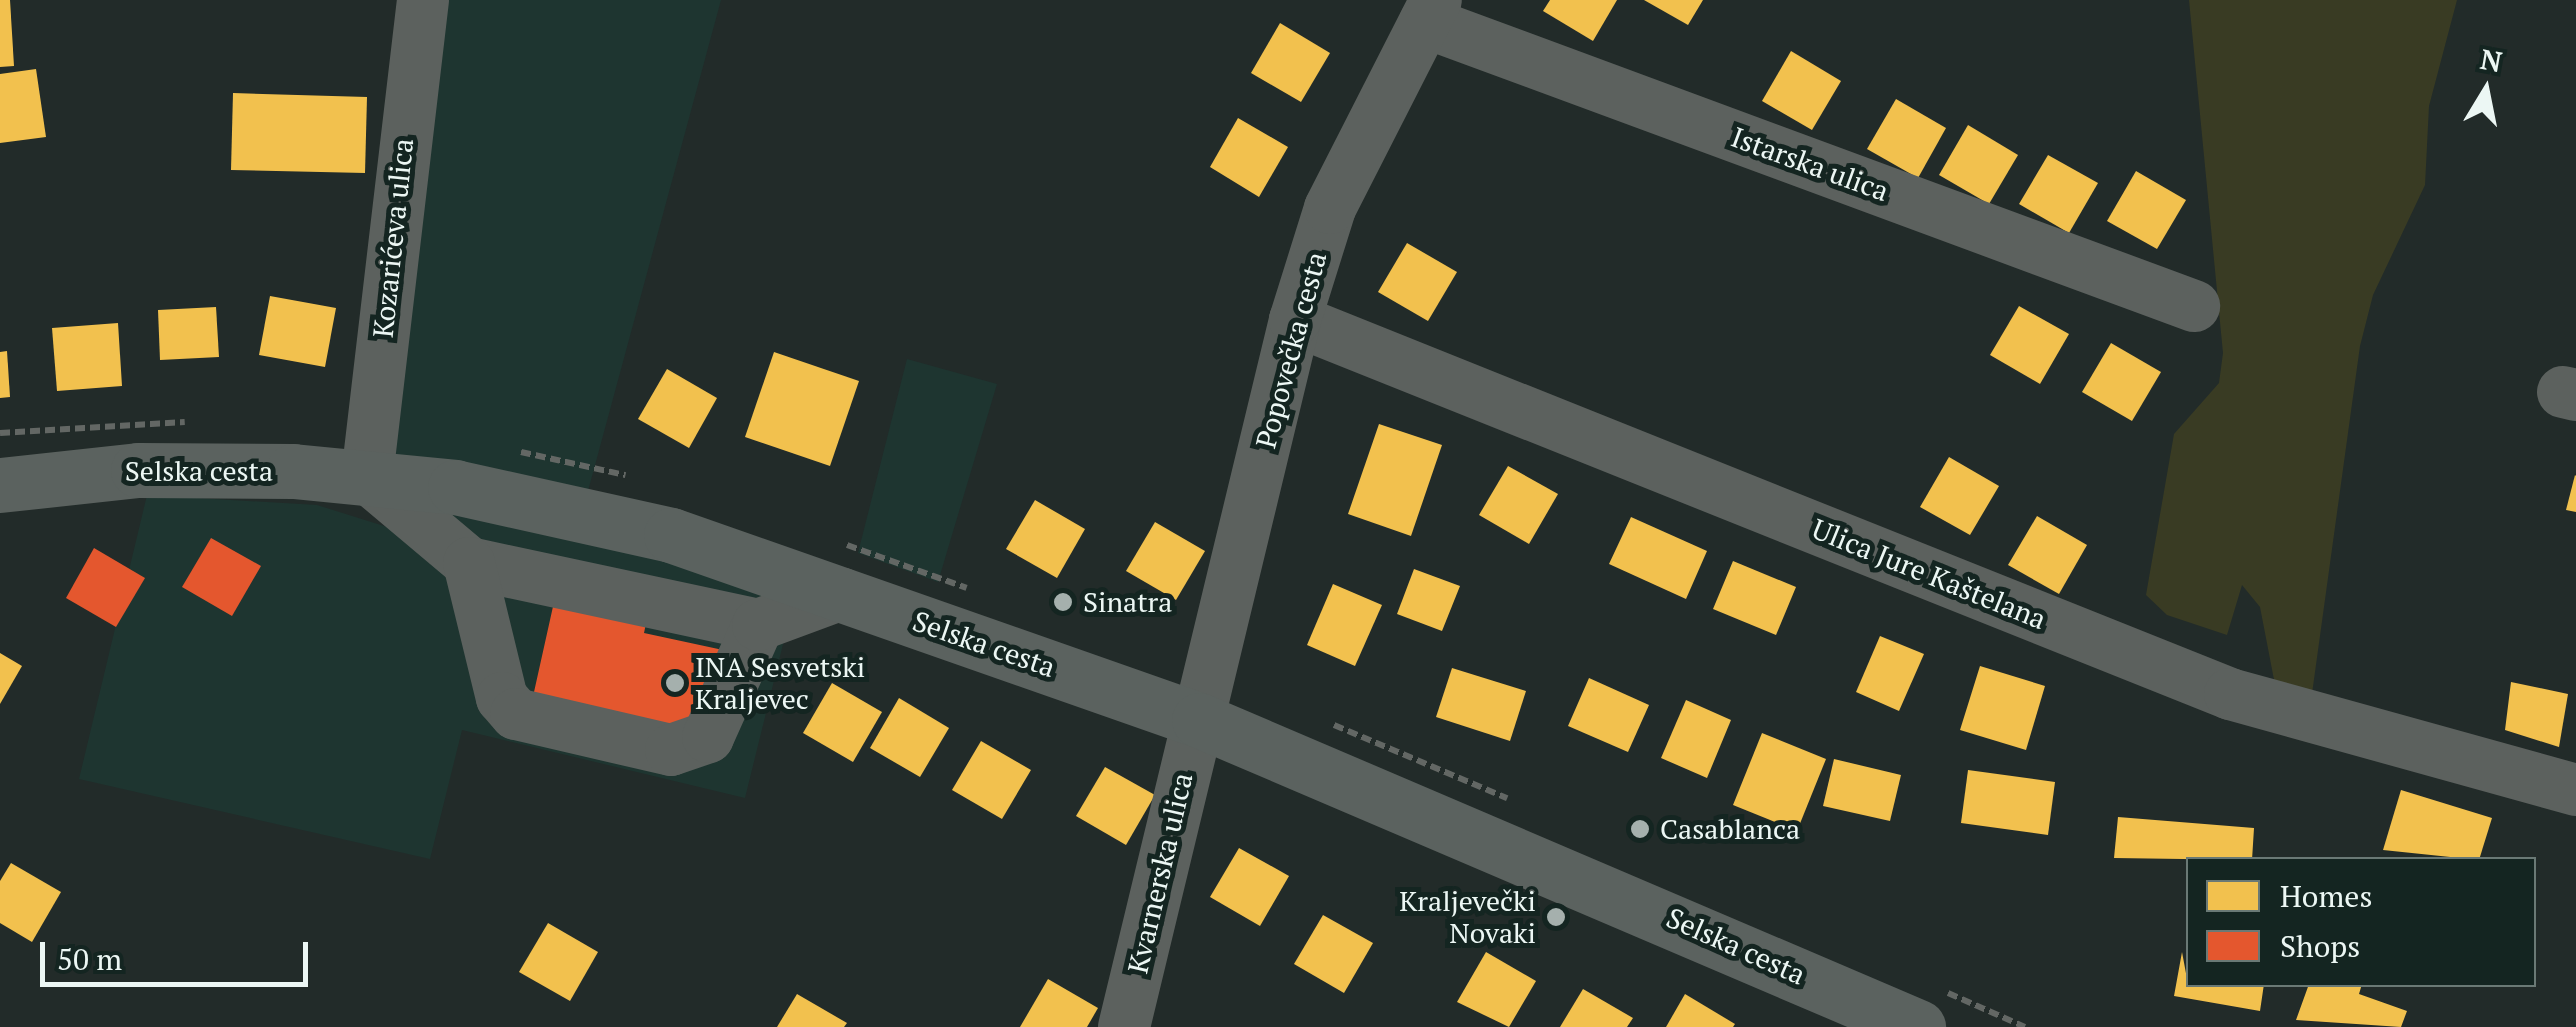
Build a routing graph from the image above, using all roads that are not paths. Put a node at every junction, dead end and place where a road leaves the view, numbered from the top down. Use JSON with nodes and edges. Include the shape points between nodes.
{"nodes":[{"id":1,"x":423,"y":0,"type":"edge"},
{"id":2,"x":1431,"y":11,"type":"edge"},
{"id":3,"x":2194,"y":306,"type":"dead end"},
{"id":4,"x":1296,"y":320,"type":"junction"},
{"id":5,"x":367,"y":477,"type":"junction"},
{"id":6,"x":0,"y":485,"type":"edge"},
{"id":7,"x":469,"y":563,"type":"junction"},
{"id":8,"x":842,"y":594,"type":"junction"},
{"id":9,"x":758,"y":626,"type":"junction"},
{"id":10,"x":1199,"y":720,"type":"junction"},
{"id":11,"x":2576,"y":790,"type":"edge"},
{"id":12,"x":1912,"y":1026,"type":"edge"},
{"id":13,"x":1124,"y":1027,"type":"edge"}],
"edges":[{"from":1,"to":5,"type":"street","name":"Kozarićeva ulica"},
{"from":2,"to":3,"type":"street","name":"Istarska ulica"},
{"from":2,"to":4,"type":"street","name":"Popovečka cesta","via":[[1330,208]]},
{"from":4,"to":10,"type":"street","name":"Popovečka cesta"},
{"from":4,"to":11,"type":"street","name":"Ulica Jure Kaštelana","via":[[2230,694]]},
{"from":5,"to":6,"type":"main road","name":"Selska cesta","via":[[213,468]]},
{"from":5,"to":7,"type":"street"},
{"from":5,"to":8,"type":"main road","name":"Selska cesta","via":[[599,515]]},
{"from":7,"to":9,"type":"street"},
{"from":7,"to":9,"type":"street","via":[[502,698],[516,714],[671,750],[708,737]]},
{"from":8,"to":9,"type":"street"},
{"from":8,"to":10,"type":"main road","name":"Selska cesta"},
{"from":10,"to":12,"type":"main road","name":"Selska cesta"},
{"from":10,"to":13,"type":"street","name":"Kvarnerska ulica"}]}
